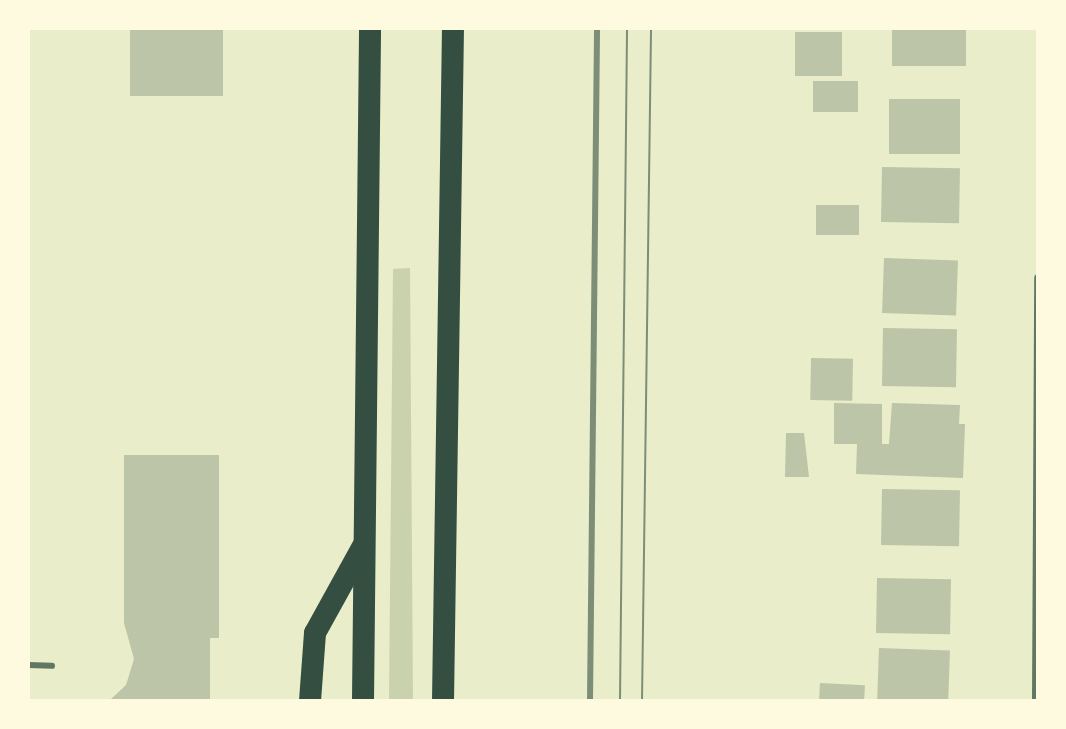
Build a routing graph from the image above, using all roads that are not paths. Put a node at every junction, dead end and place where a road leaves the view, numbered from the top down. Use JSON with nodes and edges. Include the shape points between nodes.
{"nodes":[{"id":1,"x":370,"y":28,"type":"edge"},
{"id":2,"x":453,"y":28,"type":"edge"},
{"id":3,"x":1038,"y":278,"type":"edge"},
{"id":4,"x":1037,"y":331,"type":"edge"},
{"id":5,"x":365,"y":541,"type":"junction"},
{"id":6,"x":28,"y":665,"type":"edge"},
{"id":7,"x":52,"y":666,"type":"dead end"},
{"id":8,"x":310,"y":701,"type":"edge"},
{"id":9,"x":363,"y":701,"type":"edge"},
{"id":10,"x":443,"y":701,"type":"edge"},
{"id":11,"x":1036,"y":701,"type":"edge"}],
"edges":[{"from":1,"to":5,"type":"highway"},
{"from":2,"to":10,"type":"highway"},
{"from":3,"to":4,"type":"street"},
{"from":4,"to":11,"type":"street"},
{"from":5,"to":8,"type":"highway","via":[[315,633]]},
{"from":5,"to":9,"type":"highway"},
{"from":6,"to":7,"type":"lane"}]}
